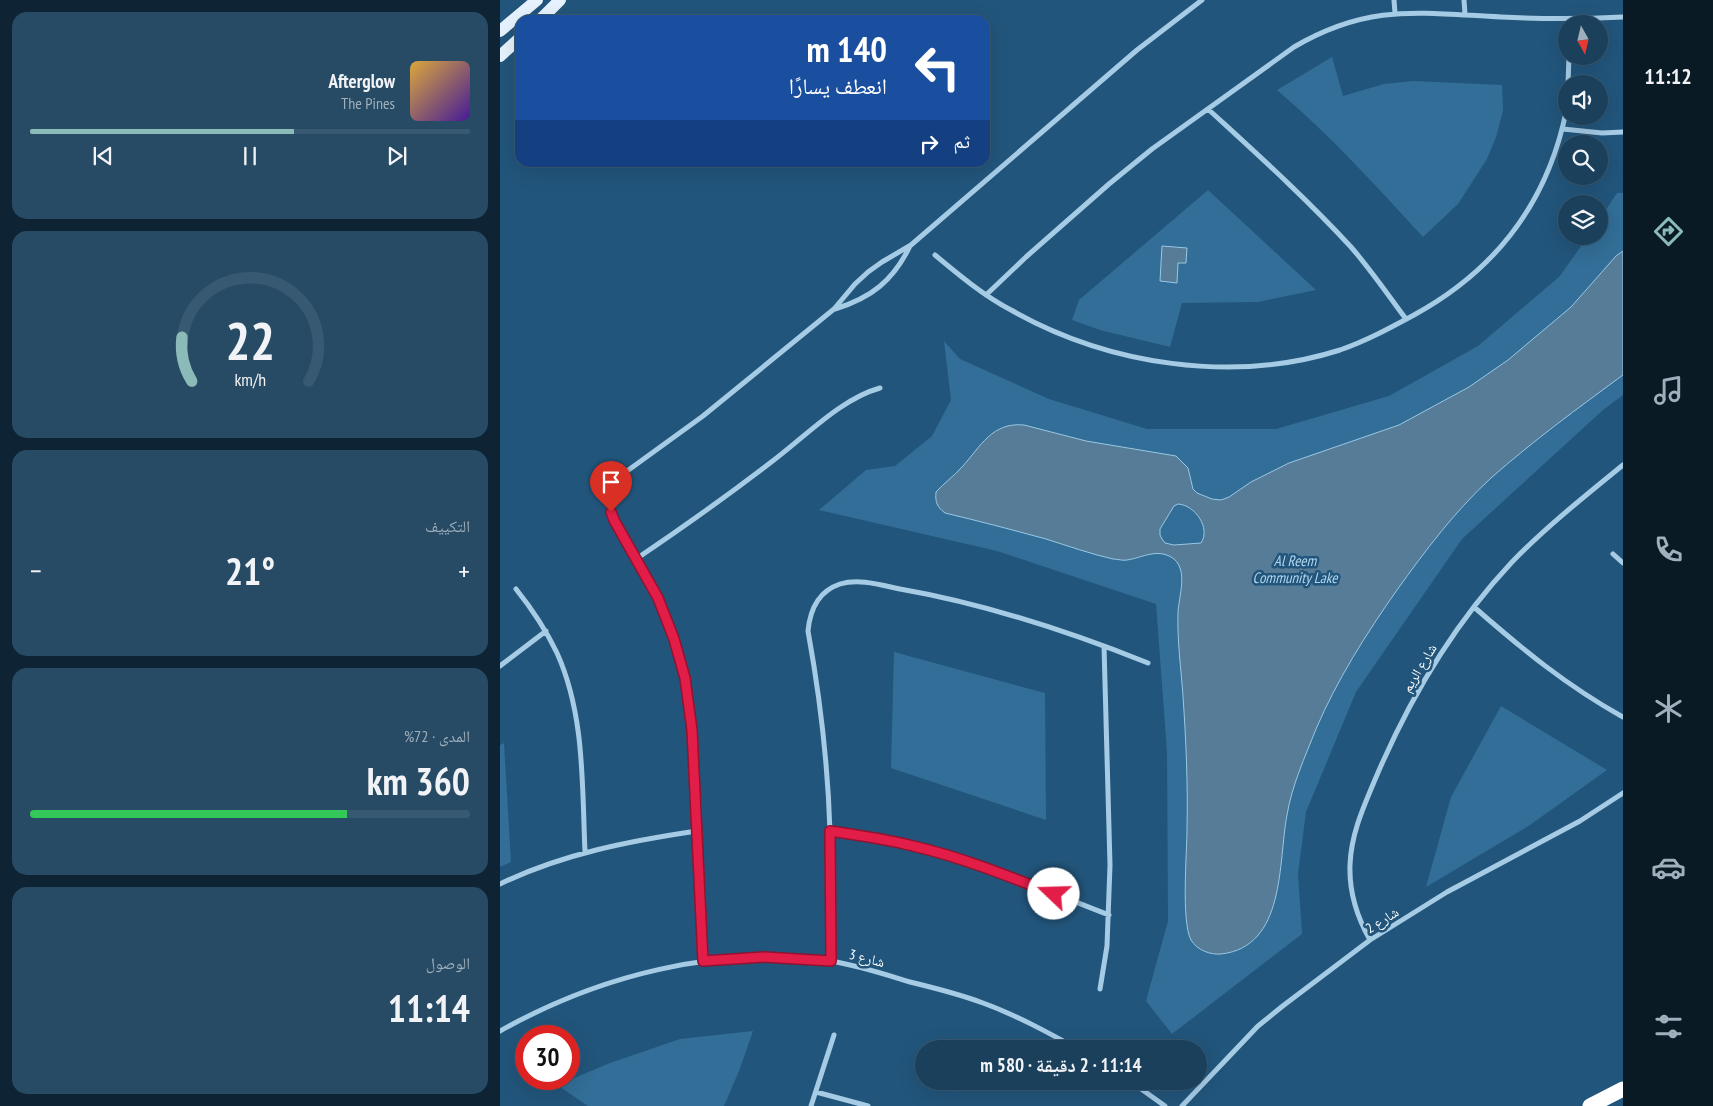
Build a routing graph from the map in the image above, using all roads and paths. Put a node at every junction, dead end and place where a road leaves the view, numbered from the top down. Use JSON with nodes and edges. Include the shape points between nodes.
{"nodes":[{"id":1,"x":537,"y":0,"type":"edge"},
{"id":2,"x":560,"y":0,"type":"edge"},
{"id":3,"x":1202,"y":0,"type":"edge"},
{"id":4,"x":1394,"y":0,"type":"edge"},
{"id":5,"x":1464,"y":0,"type":"edge"},
{"id":6,"x":1395,"y":13,"type":"junction"},
{"id":7,"x":1465,"y":14,"type":"junction"},
{"id":8,"x":519,"y":15,"type":"edge"},
{"id":9,"x":545,"y":15,"type":"edge"},
{"id":10,"x":1623,"y":17,"type":"edge"},
{"id":11,"x":515,"y":18,"type":"edge"},
{"id":12,"x":1608,"y":18,"type":"edge"},
{"id":13,"x":1558,"y":20,"type":"edge"},
{"id":14,"x":500,"y":31,"type":"edge"},
{"id":15,"x":515,"y":42,"type":"edge"},
{"id":16,"x":500,"y":56,"type":"edge"},
{"id":17,"x":1208,"y":109,"type":"junction"},
{"id":18,"x":1564,"y":125,"type":"edge"},
{"id":19,"x":1563,"y":129,"type":"junction"},
{"id":20,"x":1623,"y":132,"type":"edge"},
{"id":21,"x":910,"y":245,"type":"junction"},
{"id":22,"x":935,"y":254,"type":"dead end"},
{"id":23,"x":986,"y":295,"type":"junction"},
{"id":24,"x":834,"y":309,"type":"junction"},
{"id":25,"x":1406,"y":319,"type":"junction"},
{"id":26,"x":880,"y":388,"type":"dead end"},
{"id":27,"x":1623,"y":465,"type":"edge"},
{"id":28,"x":1612,"y":554,"type":"dead end"},
{"id":29,"x":636,"y":559,"type":"junction"},
{"id":30,"x":1623,"y":563,"type":"edge"},
{"id":31,"x":516,"y":589,"type":"dead end"},
{"id":32,"x":1474,"y":608,"type":"junction"},
{"id":33,"x":546,"y":631,"type":"junction"},
{"id":34,"x":1104,"y":646,"type":"junction"},
{"id":35,"x":1148,"y":663,"type":"dead end"},
{"id":36,"x":500,"y":666,"type":"edge"},
{"id":37,"x":1623,"y":716,"type":"edge"},
{"id":38,"x":1623,"y":793,"type":"edge"},
{"id":39,"x":697,"y":831,"type":"junction"},
{"id":40,"x":830,"y":831,"type":"junction"},
{"id":41,"x":586,"y":852,"type":"junction"},
{"id":42,"x":500,"y":884,"type":"edge"},
{"id":43,"x":1108,"y":915,"type":"junction"},
{"id":44,"x":1370,"y":940,"type":"junction"},
{"id":45,"x":703,"y":961,"type":"junction"},
{"id":46,"x":831,"y":961,"type":"junction"},
{"id":47,"x":1100,"y":989,"type":"dead end"},
{"id":48,"x":500,"y":1031,"type":"edge"},
{"id":49,"x":834,"y":1035,"type":"dead end"},
{"id":50,"x":1061,"y":1040,"type":"edge"},
{"id":51,"x":1623,"y":1089,"type":"edge"},
{"id":52,"x":1143,"y":1090,"type":"edge"},
{"id":53,"x":816,"y":1092,"type":"junction"},
{"id":54,"x":811,"y":1106,"type":"edge"},
{"id":55,"x":868,"y":1106,"type":"edge"},
{"id":56,"x":1165,"y":1106,"type":"edge"},
{"id":57,"x":1182,"y":1106,"type":"edge"},
{"id":58,"x":1590,"y":1106,"type":"edge"}],
"edges":[{"from":1,"to":8,"type":"main road"},
{"from":2,"to":9,"type":"main road"},
{"from":3,"to":21,"type":"street","via":[[1137,50]]},
{"from":4,"to":6,"type":"street"},
{"from":5,"to":7,"type":"street"},
{"from":6,"to":7,"type":"street"},
{"from":6,"to":17,"type":"street","via":[[1368,17],[1316,34]]},
{"from":7,"to":13,"type":"street"},
{"from":10,"to":12,"type":"street"},
{"from":11,"to":14,"type":"main road"},
{"from":15,"to":16,"type":"main road"},
{"from":17,"to":23,"type":"street","via":[[1109,184]]},
{"from":17,"to":25,"type":"street","via":[[1330,225],[1371,271]]},
{"from":18,"to":19,"type":"street"},
{"from":19,"to":20,"type":"street"},
{"from":19,"to":25,"type":"street","via":[[1544,184],[1512,234],[1471,277],[1448,295]]},
{"from":21,"to":24,"type":"street","via":[[868,272]]},
{"from":21,"to":24,"type":"street","via":[[902,263],[880,286],[851,304]]},
{"from":22,"to":23,"type":"street"},
{"from":23,"to":25,"type":"street","via":[[1061,335],[1116,352],[1176,364],[1245,366],[1301,359],[1363,341]]},
{"from":24,"to":29,"type":"street","via":[[614,484],[610,497],[611,512]]},
{"from":26,"to":29,"type":"street","via":[[841,406],[769,464]]},
{"from":27,"to":32,"type":"street","name":"شارع الريم","via":[[1533,542]]},
{"from":28,"to":30,"type":"street"},
{"from":29,"to":39,"type":"street","via":[[667,619],[685,678],[692,730]]},
{"from":31,"to":33,"type":"street"},
{"from":32,"to":37,"type":"street","via":[[1544,666]]},
{"from":32,"to":44,"type":"street","name":"شارع الريم","via":[[1415,695],[1385,755],[1356,831],[1350,882],[1357,914]]},
{"from":33,"to":36,"type":"street"},
{"from":33,"to":41,"type":"street","via":[[573,701],[580,750]]},
{"from":34,"to":35,"type":"street"},
{"from":34,"to":40,"type":"street","via":[[1032,621],[927,594],[851,581],[828,590],[813,608],[808,631],[820,707]]},
{"from":34,"to":43,"type":"street","via":[[1110,836]]},
{"from":38,"to":44,"type":"street","name":"شارع 2","via":[[1580,821],[1447,892]]},
{"from":39,"to":41,"type":"street"},
{"from":39,"to":45,"type":"street"},
{"from":40,"to":43,"type":"street","via":[[943,854]]},
{"from":40,"to":46,"type":"street"},
{"from":41,"to":42,"type":"street"},
{"from":43,"to":47,"type":"street"},
{"from":44,"to":57,"type":"street","name":"شارع 2","via":[[1258,1026]]},
{"from":45,"to":46,"type":"street","name":"شارع 3","via":[[764,957]]},
{"from":45,"to":48,"type":"street","name":"شارع 3","via":[[614,981],[573,995]]},
{"from":46,"to":50,"type":"street","name":"شارع 3","via":[[983,1003]]},
{"from":49,"to":53,"type":"street"},
{"from":51,"to":58,"type":"highway"},
{"from":52,"to":56,"type":"street"},
{"from":53,"to":54,"type":"street"},
{"from":53,"to":55,"type":"street"}]}
